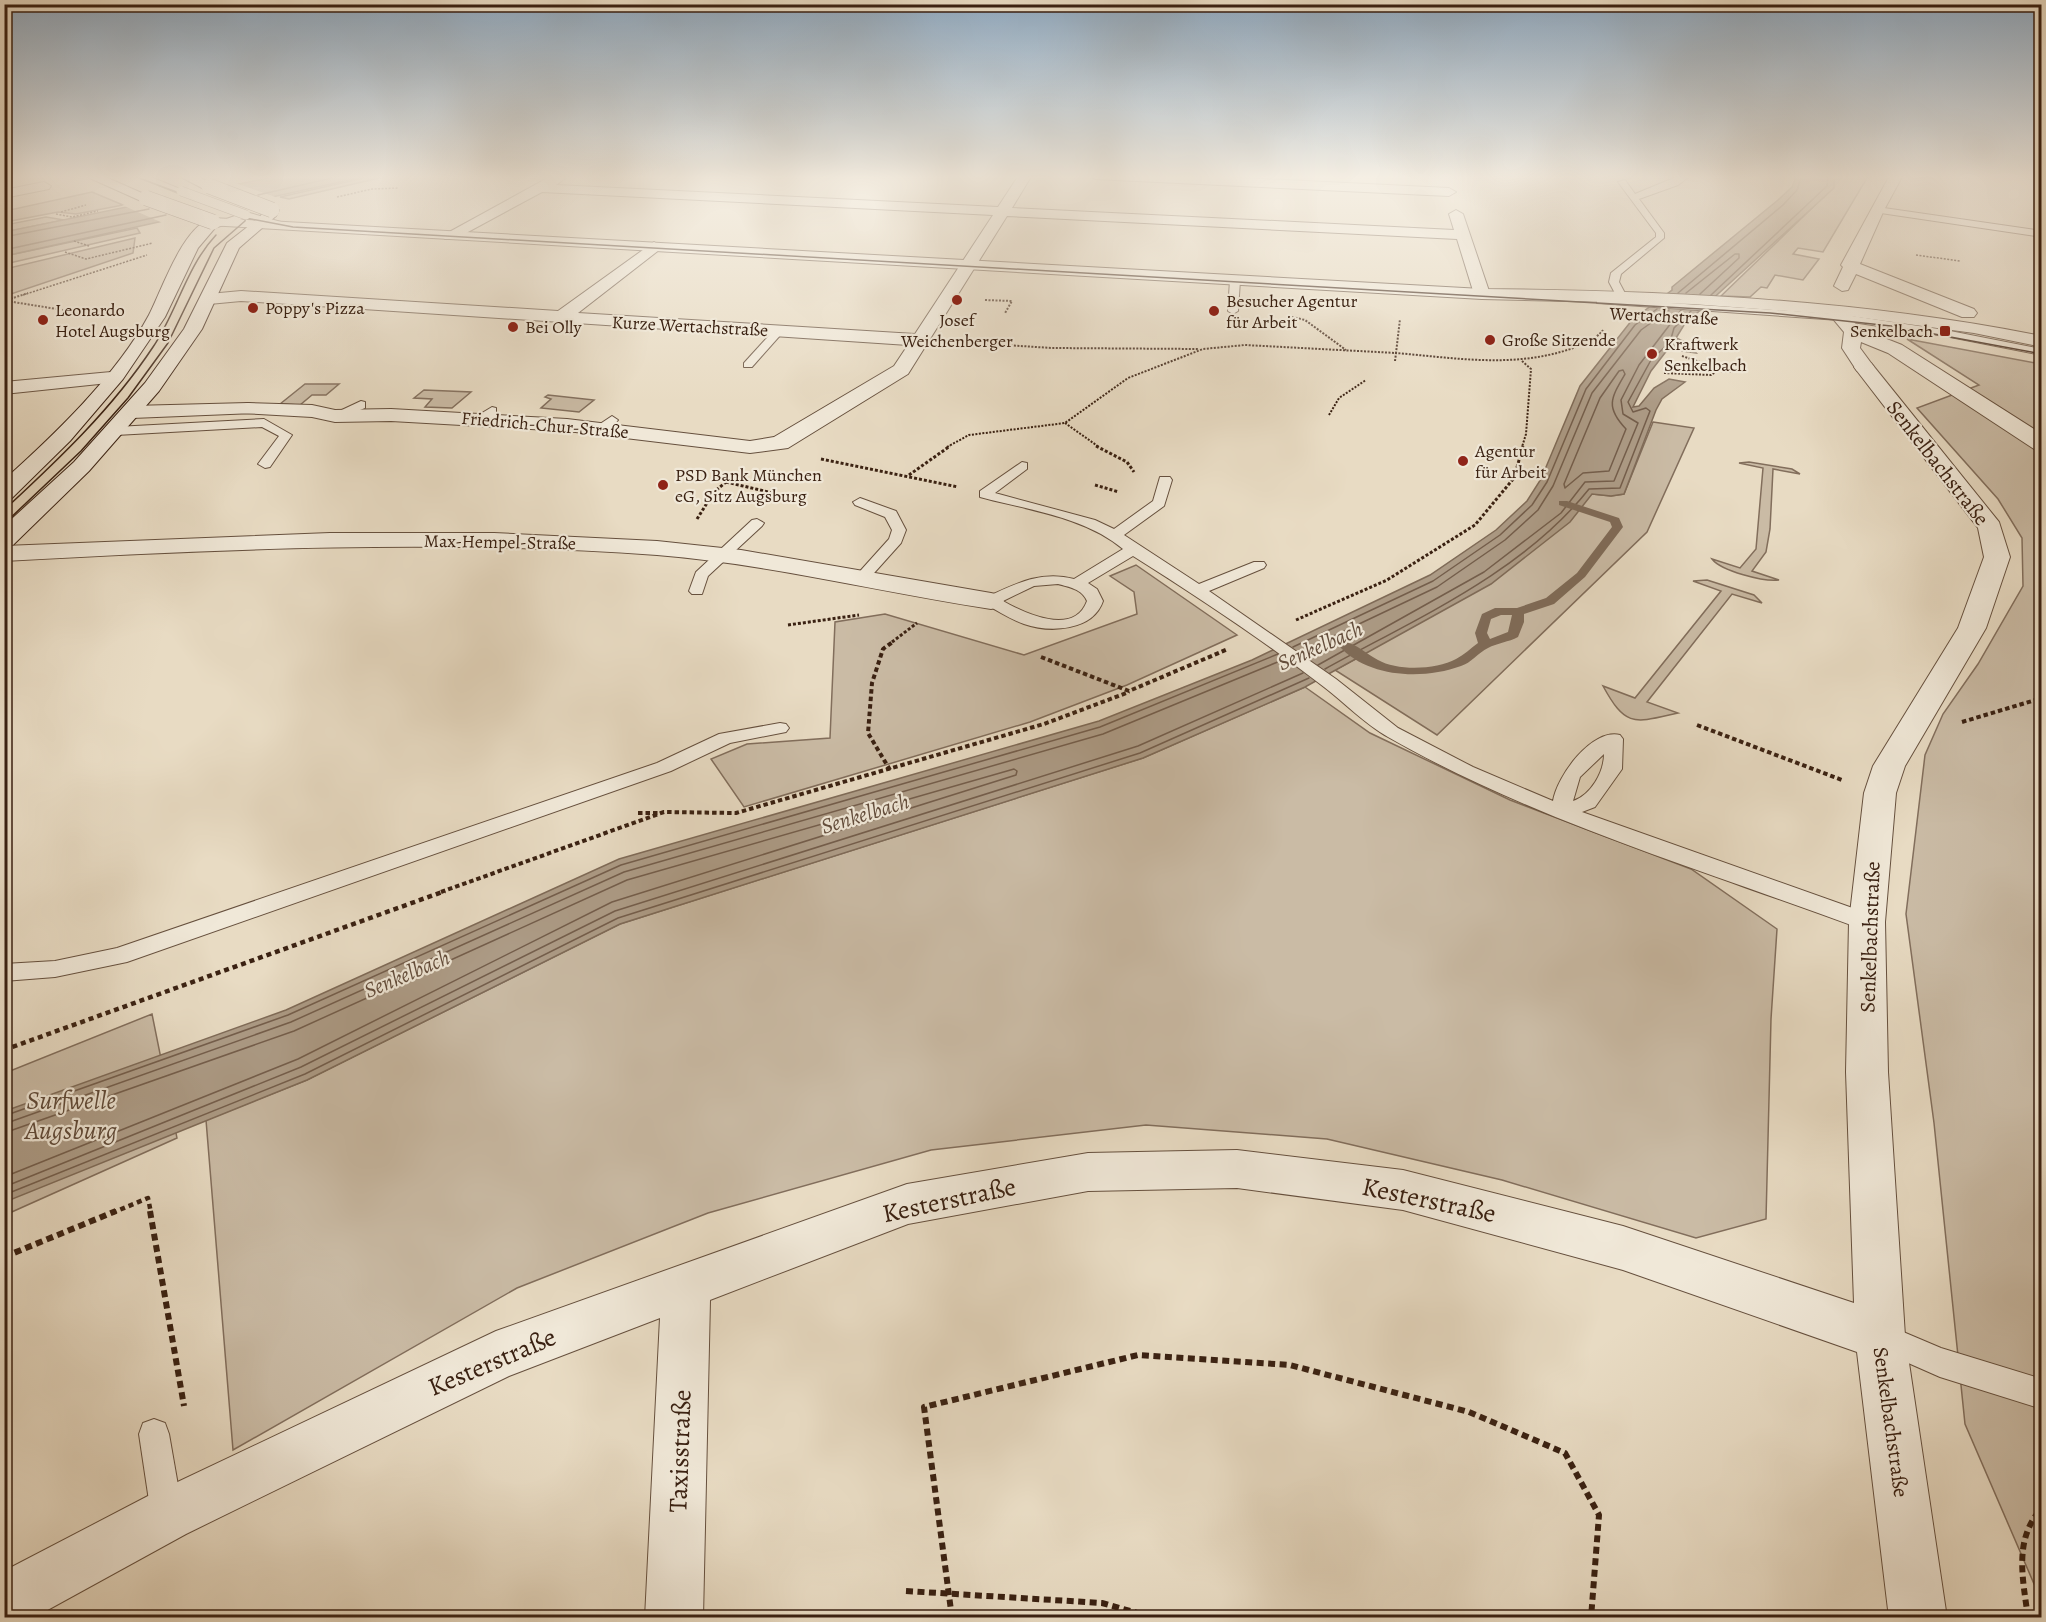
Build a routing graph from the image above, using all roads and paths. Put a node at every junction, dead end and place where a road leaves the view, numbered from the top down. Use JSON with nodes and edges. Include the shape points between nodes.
{"nodes":[{"id":1,"x":121,"y":251,"type":"edge"},
{"id":2,"x":187,"y":251,"type":"edge"},
{"id":3,"x":231,"y":251,"type":"edge"},
{"id":4,"x":649,"y":251,"type":"edge"},
{"id":5,"x":719,"y":251,"type":"edge"},
{"id":6,"x":979,"y":251,"type":"edge"},
{"id":7,"x":1468,"y":251,"type":"edge"},
{"id":8,"x":1644,"y":251,"type":"edge"},
{"id":9,"x":1856,"y":251,"type":"edge"},
{"id":10,"x":65,"y":252,"type":"dead end"},
{"id":11,"x":150,"y":254,"type":"dead end"},
{"id":12,"x":1608,"y":264,"type":"dead end"},
{"id":13,"x":970,"y":265,"type":"junction"},
{"id":14,"x":1849,"y":265,"type":"junction"},
{"id":15,"x":1616,"y":273,"type":"junction"},
{"id":16,"x":1235,"y":280,"type":"junction"},
{"id":17,"x":1403,"y":290,"type":"junction"},
{"id":18,"x":1482,"y":294,"type":"junction"},
{"id":19,"x":1622,"y":297,"type":"junction"},
{"id":20,"x":209,"y":299,"type":"junction"},
{"id":21,"x":5,"y":301,"type":"edge"},
{"id":22,"x":1651,"y":306,"type":"junction"},
{"id":23,"x":1705,"y":309,"type":"junction"},
{"id":24,"x":63,"y":310,"type":"dead end"},
{"id":25,"x":1233,"y":311,"type":"dead end"},
{"id":26,"x":1289,"y":316,"type":"dead end"},
{"id":27,"x":560,"y":318,"type":"junction"},
{"id":28,"x":1846,"y":325,"type":"junction"},
{"id":29,"x":1605,"y":327,"type":"dead end"},
{"id":30,"x":779,"y":331,"type":"junction"},
{"id":31,"x":920,"y":340,"type":"junction"},
{"id":32,"x":2039,"y":345,"type":"edge"},
{"id":33,"x":1203,"y":349,"type":"junction"},
{"id":34,"x":1347,"y":350,"type":"junction"},
{"id":35,"x":1396,"y":353,"type":"junction"},
{"id":36,"x":1682,"y":356,"type":"dead end"},
{"id":37,"x":2042,"y":359,"type":"edge"},
{"id":38,"x":1395,"y":361,"type":"dead end"},
{"id":39,"x":748,"y":364,"type":"dead end"},
{"id":40,"x":1718,"y":371,"type":"junction"},
{"id":41,"x":1735,"y":372,"type":"dead end"},
{"id":42,"x":1664,"y":373,"type":"dead end"},
{"id":43,"x":111,"y":378,"type":"junction"},
{"id":44,"x":1366,"y":380,"type":"dead end"},
{"id":45,"x":4,"y":388,"type":"edge"},
{"id":46,"x":361,"y":405,"type":"dead end"},
{"id":47,"x":248,"y":409,"type":"joint"},
{"id":48,"x":132,"y":412,"type":"junction"},
{"id":49,"x":1329,"y":415,"type":"dead end"},
{"id":50,"x":335,"y":416,"type":"junction"},
{"id":51,"x":1065,"y":423,"type":"junction"},
{"id":52,"x":116,"y":431,"type":"junction"},
{"id":53,"x":2042,"y":444,"type":"edge"},
{"id":54,"x":766,"y":446,"type":"junction"},
{"id":55,"x":265,"y":464,"type":"dead end"},
{"id":56,"x":1022,"y":466,"type":"dead end"},
{"id":57,"x":909,"y":475,"type":"junction"},
{"id":58,"x":1134,"y":476,"type":"dead end"},
{"id":59,"x":1165,"y":480,"type":"dead end"},
{"id":60,"x":725,"y":482,"type":"junction"},
{"id":61,"x":1095,"y":486,"type":"dead end"},
{"id":62,"x":4,"y":493,"type":"edge"},
{"id":63,"x":985,"y":494,"type":"junction"},
{"id":64,"x":794,"y":498,"type":"dead end"},
{"id":65,"x":860,"y":502,"type":"dead end"},
{"id":66,"x":757,"y":523,"type":"dead end"},
{"id":67,"x":1090,"y":523,"type":"junction"},
{"id":68,"x":694,"y":525,"type":"dead end"},
{"id":69,"x":1115,"y":535,"type":"junction"},
{"id":70,"x":4,"y":540,"type":"edge"},
{"id":71,"x":1133,"y":550,"type":"junction"},
{"id":72,"x":4,"y":554,"type":"edge"},
{"id":73,"x":723,"y":555,"type":"junction"},
{"id":74,"x":1259,"y":565,"type":"dead end"},
{"id":75,"x":861,"y":579,"type":"junction"},
{"id":76,"x":1076,"y":584,"type":"junction"},
{"id":77,"x":1198,"y":590,"type":"junction"},
{"id":78,"x":697,"y":591,"type":"dead end"},
{"id":79,"x":991,"y":601,"type":"junction"},
{"id":80,"x":870,"y":613,"type":"dead end"},
{"id":81,"x":922,"y":619,"type":"dead end"},
{"id":82,"x":789,"y":625,"type":"dead end"},
{"id":83,"x":1129,"y":691,"type":"dead end"},
{"id":84,"x":2042,"y":698,"type":"edge"},
{"id":85,"x":1960,"y":723,"type":"dead end"},
{"id":86,"x":1697,"y":725,"type":"dead end"},
{"id":87,"x":780,"y":728,"type":"dead end"},
{"id":88,"x":890,"y":770,"type":"junction"},
{"id":89,"x":1880,"y":793,"type":"junction"},
{"id":90,"x":1867,"y":922,"type":"junction"},
{"id":91,"x":4,"y":973,"type":"edge"},
{"id":92,"x":4,"y":1050,"type":"edge"},
{"id":93,"x":4,"y":1257,"type":"edge"},
{"id":94,"x":686,"y":1284,"type":"junction"},
{"id":95,"x":1880,"y":1336,"type":"junction"},
{"id":96,"x":2042,"y":1394,"type":"edge"},
{"id":97,"x":186,"y":1418,"type":"dead end"},
{"id":98,"x":154,"y":1434,"type":"dead end"},
{"id":99,"x":2042,"y":1508,"type":"edge"},
{"id":100,"x":167,"y":1515,"type":"junction"},
{"id":101,"x":906,"y":1591,"type":"dead end"},
{"id":102,"x":950,"y":1593,"type":"junction"},
{"id":103,"x":4,"y":1602,"type":"edge"},
{"id":104,"x":674,"y":1617,"type":"edge"},
{"id":105,"x":952,"y":1617,"type":"edge"},
{"id":106,"x":1155,"y":1617,"type":"edge"},
{"id":107,"x":1591,"y":1617,"type":"edge"},
{"id":108,"x":1918,"y":1617,"type":"edge"},
{"id":109,"x":2028,"y":1617,"type":"edge"}],
"edges":[{"from":1,"to":10,"type":"path","via":[[86,259]]},
{"from":2,"to":43,"type":"street","via":[[148,331]]},
{"from":3,"to":20,"type":"street"},
{"from":4,"to":27,"type":"street"},
{"from":5,"to":13,"type":"street","name":"Wertachstraße"},
{"from":6,"to":13,"type":"street","name":"Friedrich-Chur-Straße"},
{"from":7,"to":18,"type":"street"},
{"from":8,"to":15,"type":"lane"},
{"from":9,"to":14,"type":"street"},
{"from":11,"to":21,"type":"path"},
{"from":12,"to":15,"type":"lane"},
{"from":13,"to":16,"type":"street","name":"Wertachstraße"},
{"from":13,"to":31,"type":"street","name":"Friedrich-Chur-Straße"},
{"from":14,"to":28,"type":"street","via":[[1834,306]]},
{"from":14,"to":32,"type":"street"},
{"from":15,"to":19,"type":"lane","via":[[1614,282]]},
{"from":16,"to":17,"type":"street","name":"Wertachstraße"},
{"from":16,"to":25,"type":"lane"},
{"from":17,"to":18,"type":"street","name":"Wertachstraße"},
{"from":17,"to":35,"type":"path"},
{"from":18,"to":19,"type":"street","name":"Wertachstraße"},
{"from":18,"to":22,"type":"street","name":"Wertachstraße","via":[[1523,305]]},
{"from":19,"to":22,"type":"street","name":"Wertachstraße"},
{"from":20,"to":27,"type":"street","name":"Kurze Wertachstraße","via":[[241,296]]},
{"from":20,"to":48,"type":"street","via":[[186,339]]},
{"from":21,"to":24,"type":"path"},
{"from":22,"to":23,"type":"street","name":"Wertachstraße"},
{"from":22,"to":23,"type":"street","name":"Wertachstraße"},
{"from":23,"to":28,"type":"street","name":"Wertachstraße"},
{"from":26,"to":34,"type":"path","via":[[1305,320]]},
{"from":27,"to":30,"type":"street","name":"Kurze Wertachstraße"},
{"from":28,"to":32,"type":"street","via":[[1935,321]]},
{"from":28,"to":37,"type":"street","via":[[1933,337]]},
{"from":28,"to":53,"type":"street","via":[[1895,349]]},
{"from":28,"to":89,"type":"street","name":"Senkelbachstraße","via":[[1851,348],[1864,367],[1990,527],[1996,557],[1972,628],[1888,765]]},
{"from":29,"to":35,"type":"path","via":[[1599,336],[1562,354],[1522,361]]},
{"from":30,"to":31,"type":"street","name":"Kurze Wertachstraße"},
{"from":30,"to":39,"type":"lane"},
{"from":31,"to":33,"type":"path","via":[[1052,348]]},
{"from":31,"to":54,"type":"street","name":"Friedrich-Chur-Straße","via":[[901,370],[780,443]]},
{"from":33,"to":34,"type":"path","via":[[1245,345]]},
{"from":33,"to":51,"type":"path","via":[[1128,378]]},
{"from":34,"to":35,"type":"path"},
{"from":35,"to":38,"type":"path"},
{"from":36,"to":40,"type":"path"},
{"from":40,"to":41,"type":"path"},
{"from":40,"to":42,"type":"path","via":[[1711,375]]},
{"from":43,"to":45,"type":"street"},
{"from":43,"to":62,"type":"street","via":[[72,429]]},
{"from":44,"to":49,"type":"path","via":[[1345,392]]},
{"from":46,"to":50,"type":"lane"},
{"from":47,"to":48,"type":"street","name":"Friedrich-Chur-Straße"},
{"from":47,"to":50,"type":"street","name":"Friedrich-Chur-Straße","via":[[312,411]]},
{"from":48,"to":52,"type":"street"},
{"from":50,"to":54,"type":"street","name":"Friedrich-Chur-Straße","via":[[487,415],[607,425],[750,447]]},
{"from":51,"to":57,"type":"path","via":[[969,435]]},
{"from":51,"to":58,"type":"path","via":[[1127,462]]},
{"from":52,"to":55,"type":"lane","via":[[264,423],[286,435]]},
{"from":52,"to":70,"type":"street"},
{"from":54,"to":57,"type":"path"},
{"from":54,"to":60,"type":"path","via":[[765,458]]},
{"from":56,"to":63,"type":"lane"},
{"from":57,"to":63,"type":"path"},
{"from":59,"to":69,"type":"lane","via":[[1159,503]]},
{"from":60,"to":64,"type":"path"},
{"from":60,"to":68,"type":"path","via":[[714,492]]},
{"from":61,"to":67,"type":"path","via":[[1123,493]]},
{"from":63,"to":67,"type":"lane"},
{"from":65,"to":75,"type":"lane","via":[[891,514],[899,530],[896,540]]},
{"from":66,"to":73,"type":"lane"},
{"from":67,"to":69,"type":"lane"},
{"from":69,"to":71,"type":"lane"},
{"from":71,"to":76,"type":"lane"},
{"from":71,"to":77,"type":"lane"},
{"from":72,"to":73,"type":"street","name":"Max-Hempel-Straße","via":[[246,543],[439,540]]},
{"from":73,"to":75,"type":"street","name":"Max-Hempel-Straße"},
{"from":73,"to":78,"type":"lane","via":[[700,575]]},
{"from":74,"to":77,"type":"lane"},
{"from":75,"to":79,"type":"street","name":"Max-Hempel-Straße"},
{"from":76,"to":79,"type":"lane","via":[[1058,579],[1031,582]]},
{"from":76,"to":79,"type":"lane","via":[[1092,593],[1096,600],[1094,608],[1088,615],[1064,624],[1036,623]]},
{"from":77,"to":90,"type":"lane","via":[[1392,732],[1466,771],[1562,813]]},
{"from":80,"to":82,"type":"path"},
{"from":81,"to":88,"type":"path","via":[[883,649],[872,683],[868,734]]},
{"from":83,"to":88,"type":"path","via":[[1044,724]]},
{"from":84,"to":85,"type":"path"},
{"from":86,"to":89,"type":"path"},
{"from":87,"to":91,"type":"lane","via":[[725,738],[664,768],[118,956],[55,969]]},
{"from":88,"to":92,"type":"path","via":[[736,813],[664,813]]},
{"from":89,"to":90,"type":"street","name":"Senkelbachstraße"},
{"from":90,"to":95,"type":"street","name":"Senkelbachstraße","via":[[1867,1072]]},
{"from":93,"to":97,"type":"path","via":[[148,1198]]},
{"from":94,"to":95,"type":"street","name":"Kesterstraße","via":[[907,1204],[1088,1172],[1237,1169],[1403,1190],[1623,1248]]},
{"from":94,"to":100,"type":"street","name":"Kesterstraße","via":[[496,1356]]},
{"from":94,"to":104,"type":"street","name":"Taxisstraße"},
{"from":95,"to":96,"type":"lane","via":[[1940,1362]]},
{"from":95,"to":108,"type":"street","name":"Senkelbachstraße"},
{"from":98,"to":100,"type":"lane"},
{"from":99,"to":109,"type":"path","via":[[2033,1515],[2020,1547]]},
{"from":100,"to":103,"type":"street","name":"Kesterstraße"},
{"from":101,"to":102,"type":"path"},
{"from":102,"to":105,"type":"path"},
{"from":102,"to":106,"type":"path","via":[[1102,1603]]},
{"from":102,"to":107,"type":"path","via":[[924,1407],[1138,1355],[1290,1365],[1469,1412],[1565,1453],[1599,1515]]}]}
